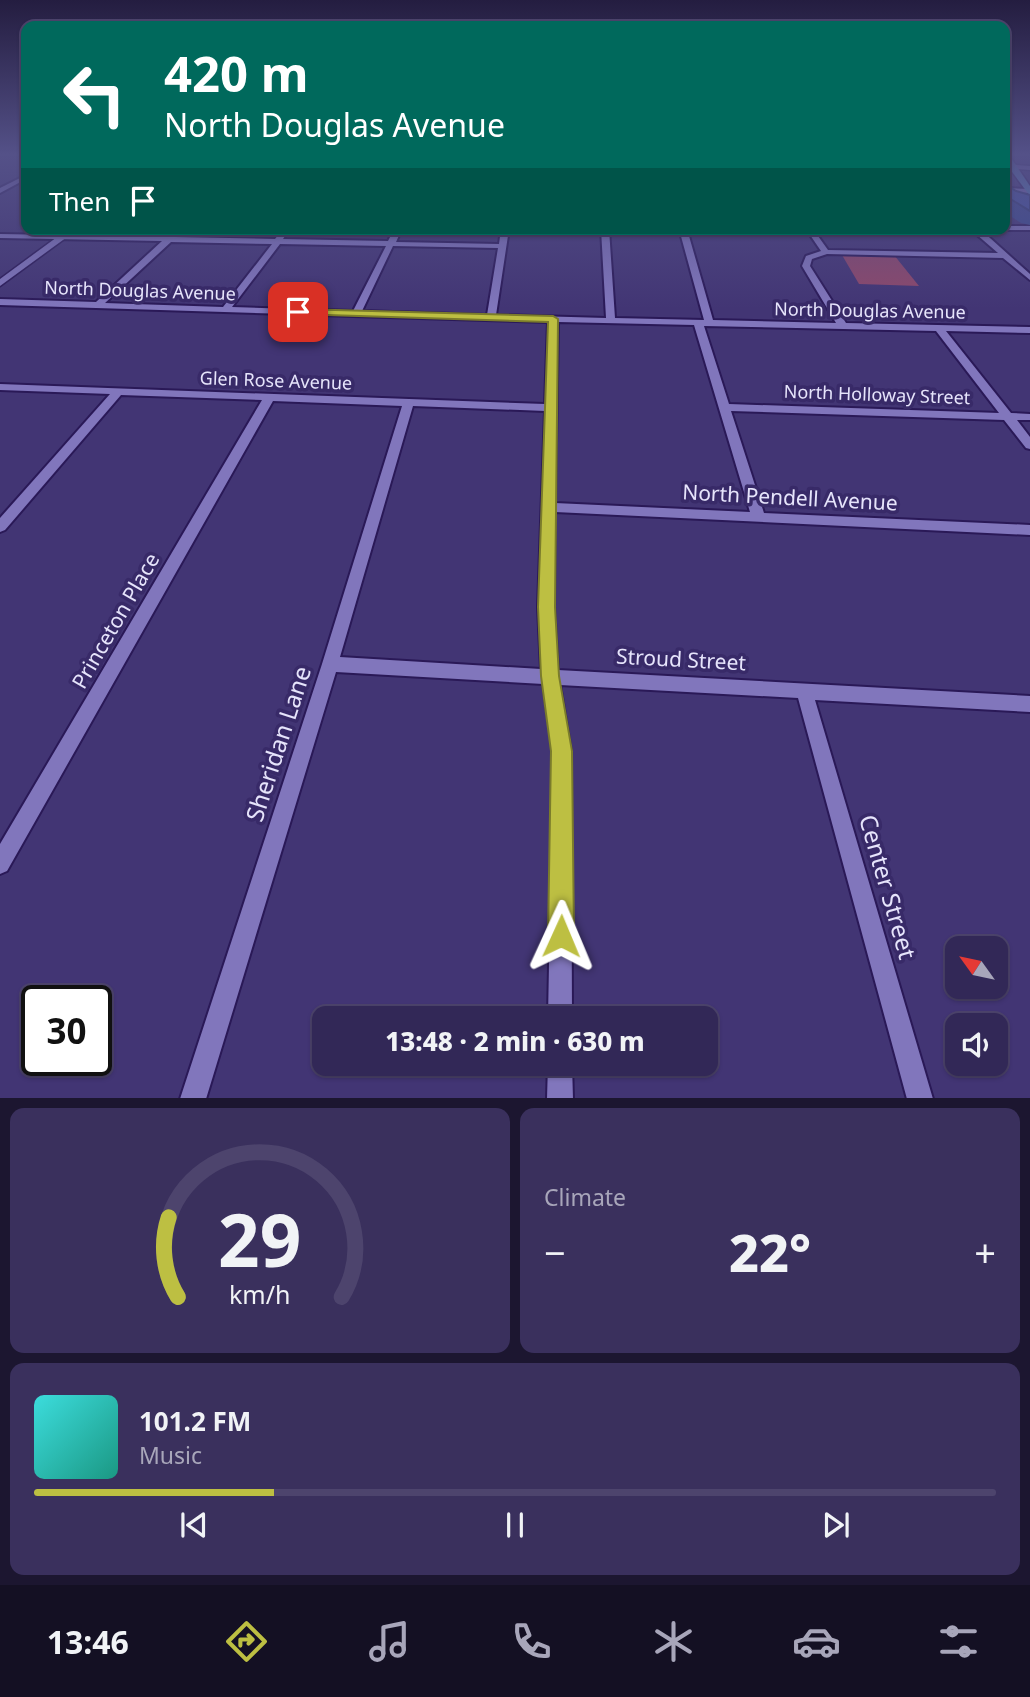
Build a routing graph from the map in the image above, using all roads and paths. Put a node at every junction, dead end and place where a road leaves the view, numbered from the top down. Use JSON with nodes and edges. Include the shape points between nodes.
{"nodes":[{"id":1,"x":1010,"y":228,"type":"edge"},
{"id":2,"x":1030,"y":228,"type":"edge"},
{"id":3,"x":65,"y":235,"type":"edge"},
{"id":4,"x":173,"y":235,"type":"edge"},
{"id":5,"x":283,"y":235,"type":"edge"},
{"id":6,"x":395,"y":235,"type":"edge"},
{"id":7,"x":504,"y":235,"type":"edge"},
{"id":8,"x":605,"y":235,"type":"edge"},
{"id":9,"x":683,"y":235,"type":"edge"},
{"id":10,"x":813,"y":235,"type":"edge"},
{"id":11,"x":983,"y":235,"type":"edge"},
{"id":12,"x":0,"y":236,"type":"edge"},
{"id":13,"x":62,"y":237,"type":"junction"},
{"id":14,"x":168,"y":240,"type":"junction"},
{"id":15,"x":278,"y":242,"type":"junction"},
{"id":16,"x":391,"y":244,"type":"junction"},
{"id":17,"x":503,"y":246,"type":"junction"},
{"id":18,"x":826,"y":252,"type":"junction"},
{"id":19,"x":1006,"y":256,"type":"junction"},
{"id":20,"x":1030,"y":278,"type":"edge"},
{"id":21,"x":0,"y":283,"type":"edge"},
{"id":22,"x":0,"y":302,"type":"edge"},
{"id":23,"x":99,"y":304,"type":"junction"},
{"id":24,"x":226,"y":309,"type":"junction"},
{"id":25,"x":356,"y":314,"type":"junction"},
{"id":26,"x":491,"y":318,"type":"junction"},
{"id":27,"x":553,"y":319,"type":"junction"},
{"id":28,"x":611,"y":320,"type":"junction"},
{"id":29,"x":703,"y":322,"type":"junction"},
{"id":30,"x":843,"y":326,"type":"junction"},
{"id":31,"x":939,"y":328,"type":"junction"},
{"id":32,"x":1030,"y":330,"type":"edge"},
{"id":33,"x":0,"y":387,"type":"edge"},
{"id":34,"x":118,"y":392,"type":"junction"},
{"id":35,"x":269,"y":398,"type":"junction"},
{"id":36,"x":408,"y":403,"type":"junction"},
{"id":37,"x":724,"y":407,"type":"junction"},
{"id":38,"x":551,"y":408,"type":"junction"},
{"id":39,"x":1007,"y":416,"type":"junction"},
{"id":40,"x":1030,"y":417,"type":"edge"},
{"id":41,"x":1030,"y":445,"type":"edge"},
{"id":42,"x":548,"y":507,"type":"junction"},
{"id":43,"x":759,"y":518,"type":"junction"},
{"id":44,"x":0,"y":527,"type":"edge"},
{"id":45,"x":1030,"y":530,"type":"edge"},
{"id":46,"x":330,"y":664,"type":"junction"},
{"id":47,"x":550,"y":676,"type":"junction"},
{"id":48,"x":804,"y":690,"type":"junction"},
{"id":49,"x":1030,"y":704,"type":"edge"},
{"id":50,"x":0,"y":864,"type":"edge"},
{"id":51,"x":560,"y":1006,"type":"edge"},
{"id":52,"x":560,"y":1076,"type":"edge"},
{"id":53,"x":193,"y":1098,"type":"edge"},
{"id":54,"x":559,"y":1098,"type":"edge"},
{"id":55,"x":920,"y":1098,"type":"edge"}],
"edges":[{"from":1,"to":2,"type":"street"},
{"from":3,"to":13,"type":"street"},
{"from":4,"to":14,"type":"street"},
{"from":5,"to":15,"type":"street"},
{"from":6,"to":16,"type":"street"},
{"from":7,"to":17,"type":"street"},
{"from":8,"to":28,"type":"street"},
{"from":9,"to":29,"type":"street"},
{"from":10,"to":18,"type":"street"},
{"from":11,"to":19,"type":"street"},
{"from":12,"to":13,"type":"street"},
{"from":13,"to":14,"type":"street"},
{"from":13,"to":21,"type":"street"},
{"from":14,"to":15,"type":"street"},
{"from":14,"to":23,"type":"street"},
{"from":15,"to":16,"type":"street"},
{"from":15,"to":24,"type":"street"},
{"from":16,"to":17,"type":"street"},
{"from":16,"to":25,"type":"street"},
{"from":17,"to":26,"type":"street"},
{"from":18,"to":19,"type":"street"},
{"from":18,"to":30,"type":"street","via":[[809,258],[806,266]]},
{"from":19,"to":20,"type":"street"},
{"from":22,"to":23,"type":"street","name":"North Douglas Avenue"},
{"from":23,"to":24,"type":"street","name":"North Douglas Avenue"},
{"from":24,"to":25,"type":"street","name":"North Douglas Avenue"},
{"from":25,"to":26,"type":"street","name":"North Douglas Avenue"},
{"from":26,"to":27,"type":"street","name":"North Douglas Avenue"},
{"from":27,"to":28,"type":"street","name":"North Douglas Avenue"},
{"from":27,"to":38,"type":"street"},
{"from":28,"to":29,"type":"street","name":"North Douglas Avenue"},
{"from":29,"to":30,"type":"street","name":"North Douglas Avenue"},
{"from":29,"to":37,"type":"street"},
{"from":30,"to":31,"type":"street","name":"North Douglas Avenue"},
{"from":31,"to":32,"type":"street","name":"North Douglas Avenue"},
{"from":31,"to":39,"type":"street"},
{"from":33,"to":34,"type":"street","name":"Glen Rose Avenue"},
{"from":34,"to":35,"type":"street","name":"Glen Rose Avenue"},
{"from":34,"to":44,"type":"street"},
{"from":35,"to":36,"type":"street","name":"Glen Rose Avenue"},
{"from":35,"to":50,"type":"street","name":"Princeton Place"},
{"from":36,"to":38,"type":"street","name":"Glen Rose Avenue"},
{"from":36,"to":46,"type":"street","name":"Sheridan Lane"},
{"from":37,"to":39,"type":"street","name":"North Holloway Street"},
{"from":37,"to":43,"type":"street"},
{"from":38,"to":42,"type":"street"},
{"from":39,"to":40,"type":"street","name":"North Holloway Street"},
{"from":39,"to":41,"type":"street"},
{"from":42,"to":43,"type":"street","name":"North Pendell Avenue"},
{"from":42,"to":47,"type":"street"},
{"from":43,"to":45,"type":"street","name":"North Pendell Avenue"},
{"from":46,"to":47,"type":"street","name":"Stroud Street"},
{"from":46,"to":53,"type":"street","name":"Sheridan Lane"},
{"from":47,"to":48,"type":"street","name":"Stroud Street"},
{"from":47,"to":51,"type":"street","via":[[562,751]]},
{"from":48,"to":49,"type":"street","name":"Stroud Street"},
{"from":48,"to":55,"type":"street","name":"Center Street"},
{"from":52,"to":54,"type":"street"}]}
